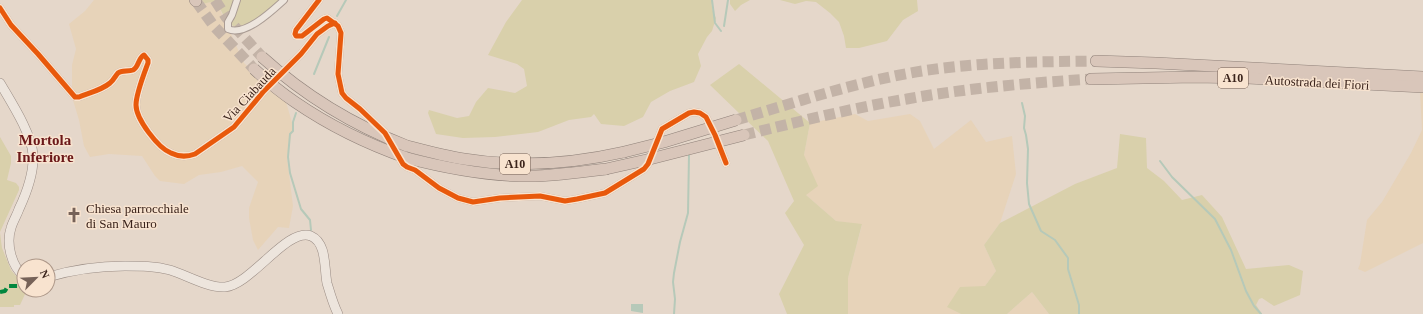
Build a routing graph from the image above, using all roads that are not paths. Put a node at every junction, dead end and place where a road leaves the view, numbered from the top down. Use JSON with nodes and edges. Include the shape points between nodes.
{"nodes":[{"id":1,"x":237,"y":0,"type":"edge"},
{"id":2,"x":284,"y":0,"type":"edge"},
{"id":3,"x":319,"y":0,"type":"edge"},
{"id":4,"x":0,"y":8,"type":"edge"},
{"id":5,"x":335,"y":23,"type":"junction"},
{"id":6,"x":262,"y":58,"type":"tunnel mouth"},
{"id":7,"x":1096,"y":61,"type":"tunnel mouth"},
{"id":8,"x":254,"y":69,"type":"tunnel mouth"},
{"id":9,"x":1423,"y":77,"type":"edge"},
{"id":10,"x":1091,"y":79,"type":"tunnel mouth"},
{"id":11,"x":1375,"y":79,"type":"junction"},
{"id":12,"x":0,"y":83,"type":"edge"},
{"id":13,"x":1423,"y":88,"type":"edge"},
{"id":14,"x":736,"y":120,"type":"tunnel mouth"},
{"id":15,"x":744,"y":136,"type":"tunnel mouth"},
{"id":16,"x":726,"y":163,"type":"dead end"},
{"id":17,"x":16,"y":267,"type":"edge"},
{"id":18,"x":56,"y":276,"type":"edge"},
{"id":19,"x":338,"y":314,"type":"edge"}],
"edges":[{"from":1,"to":2,"type":"street","via":[[228,24],[228,29],[231,30],[259,22]]},
{"from":3,"to":5,"type":"street","via":[[296,30],[296,36],[302,36],[327,18]]},
{"from":4,"to":5,"type":"street","name":"Via Ciabauda","via":[[11,26],[75,97],[79,98],[108,85],[124,70],[133,70],[144,55],[148,62],[136,103],[137,112],[146,129],[169,153],[177,156],[195,154],[227,133],[317,34]]},
{"from":5,"to":16,"type":"street","via":[[340,33],[338,74],[342,93],[385,133],[403,164],[458,198],[473,202],[540,196],[565,201],[605,193],[644,169],[662,130],[694,112],[706,117]]},
{"from":6,"to":14,"type":"highway","number":"A10","bridge":true,"via":[[291,83],[332,110],[372,131],[407,146],[457,158],[504,164],[534,164],[601,157],[664,142]]},
{"from":7,"to":11,"type":"highway","name":"Autostrada dei Fiori","number":"A10"},
{"from":8,"to":15,"type":"highway","number":"A10","bridge":true,"via":[[294,102],[358,139],[407,158],[463,171],[511,176],[553,175],[606,169]]},
{"from":9,"to":11,"type":"highway","name":"Autostrada dei Fiori","number":"A10"},
{"from":10,"to":11,"type":"highway","name":"Autostrada dei Fiori","number":"A10"},
{"from":11,"to":13,"type":"highway","name":"Autostrada dei Fiori","number":"A10"},
{"from":12,"to":17,"type":"main road","via":[[21,121],[33,154],[28,187],[10,228],[9,247]]},
{"from":18,"to":19,"type":"main road","via":[[100,266],[145,266],[167,269],[213,286],[227,287],[239,282],[288,242],[299,236],[307,236],[316,240],[322,249],[327,284]]}]}
